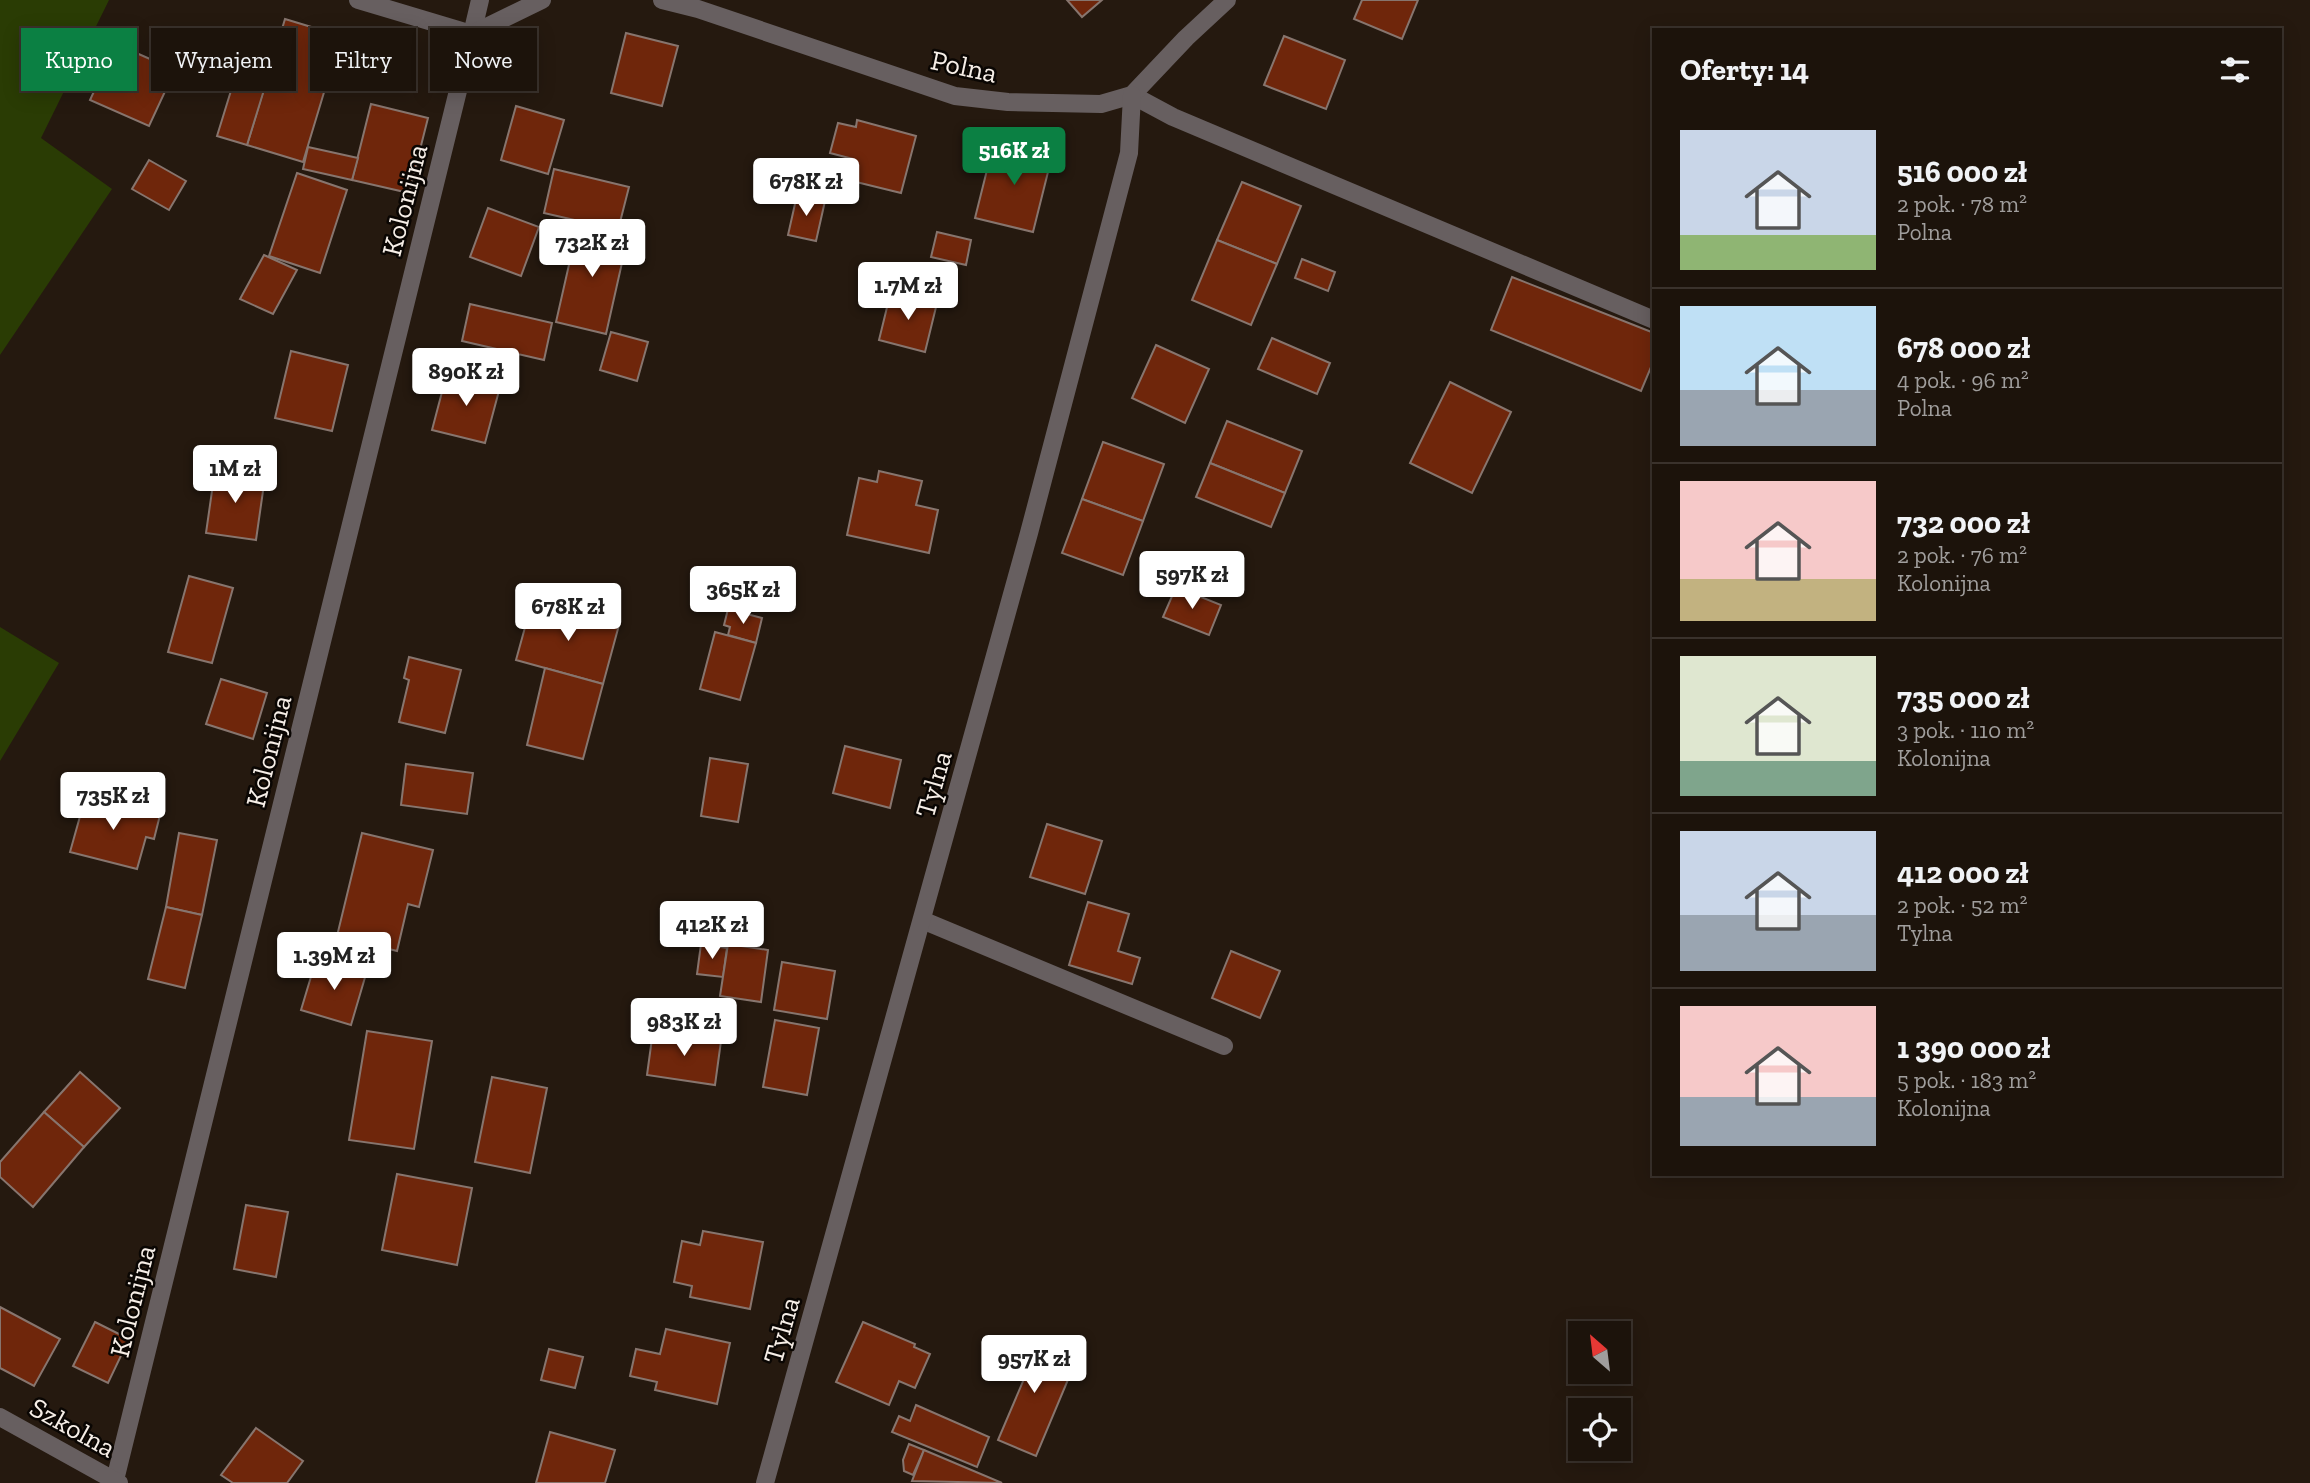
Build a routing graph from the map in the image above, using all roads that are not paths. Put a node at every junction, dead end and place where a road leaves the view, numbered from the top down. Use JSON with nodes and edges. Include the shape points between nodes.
{"nodes":[{"id":1,"x":358,"y":0,"type":"edge"},
{"id":2,"x":480,"y":0,"type":"edge"},
{"id":3,"x":542,"y":0,"type":"edge"},
{"id":4,"x":662,"y":0,"type":"edge"},
{"id":5,"x":1227,"y":0,"type":"edge"},
{"id":6,"x":451,"y":28,"type":"edge"},
{"id":7,"x":473,"y":28,"type":"edge"},
{"id":8,"x":484,"y":28,"type":"edge"},
{"id":9,"x":457,"y":91,"type":"edge"},
{"id":10,"x":1132,"y":95,"type":"junction"},
{"id":11,"x":1652,"y":319,"type":"edge"},
{"id":12,"x":922,"y":920,"type":"junction"},
{"id":13,"x":1224,"y":1046,"type":"dead end"},
{"id":14,"x":0,"y":1417,"type":"edge"},
{"id":15,"x":117,"y":1481,"type":"edge"},
{"id":16,"x":765,"y":1483,"type":"edge"}],
"edges":[{"from":1,"to":6,"type":"street"},
{"from":2,"to":7,"type":"street","name":"Kolonijna"},
{"from":3,"to":8,"type":"street"},
{"from":4,"to":10,"type":"street","name":"Polna","via":[[955,96],[1083,104]]},
{"from":5,"to":10,"type":"street"},
{"from":9,"to":15,"type":"street","name":"Kolonijna"},
{"from":10,"to":11,"type":"street","via":[[1173,117]]},
{"from":10,"to":12,"type":"street","name":"Tylna","via":[[1129,153]]},
{"from":12,"to":13,"type":"street"},
{"from":12,"to":16,"type":"street","name":"Tylna"},
{"from":14,"to":15,"type":"street","name":"Szkolna"}]}
